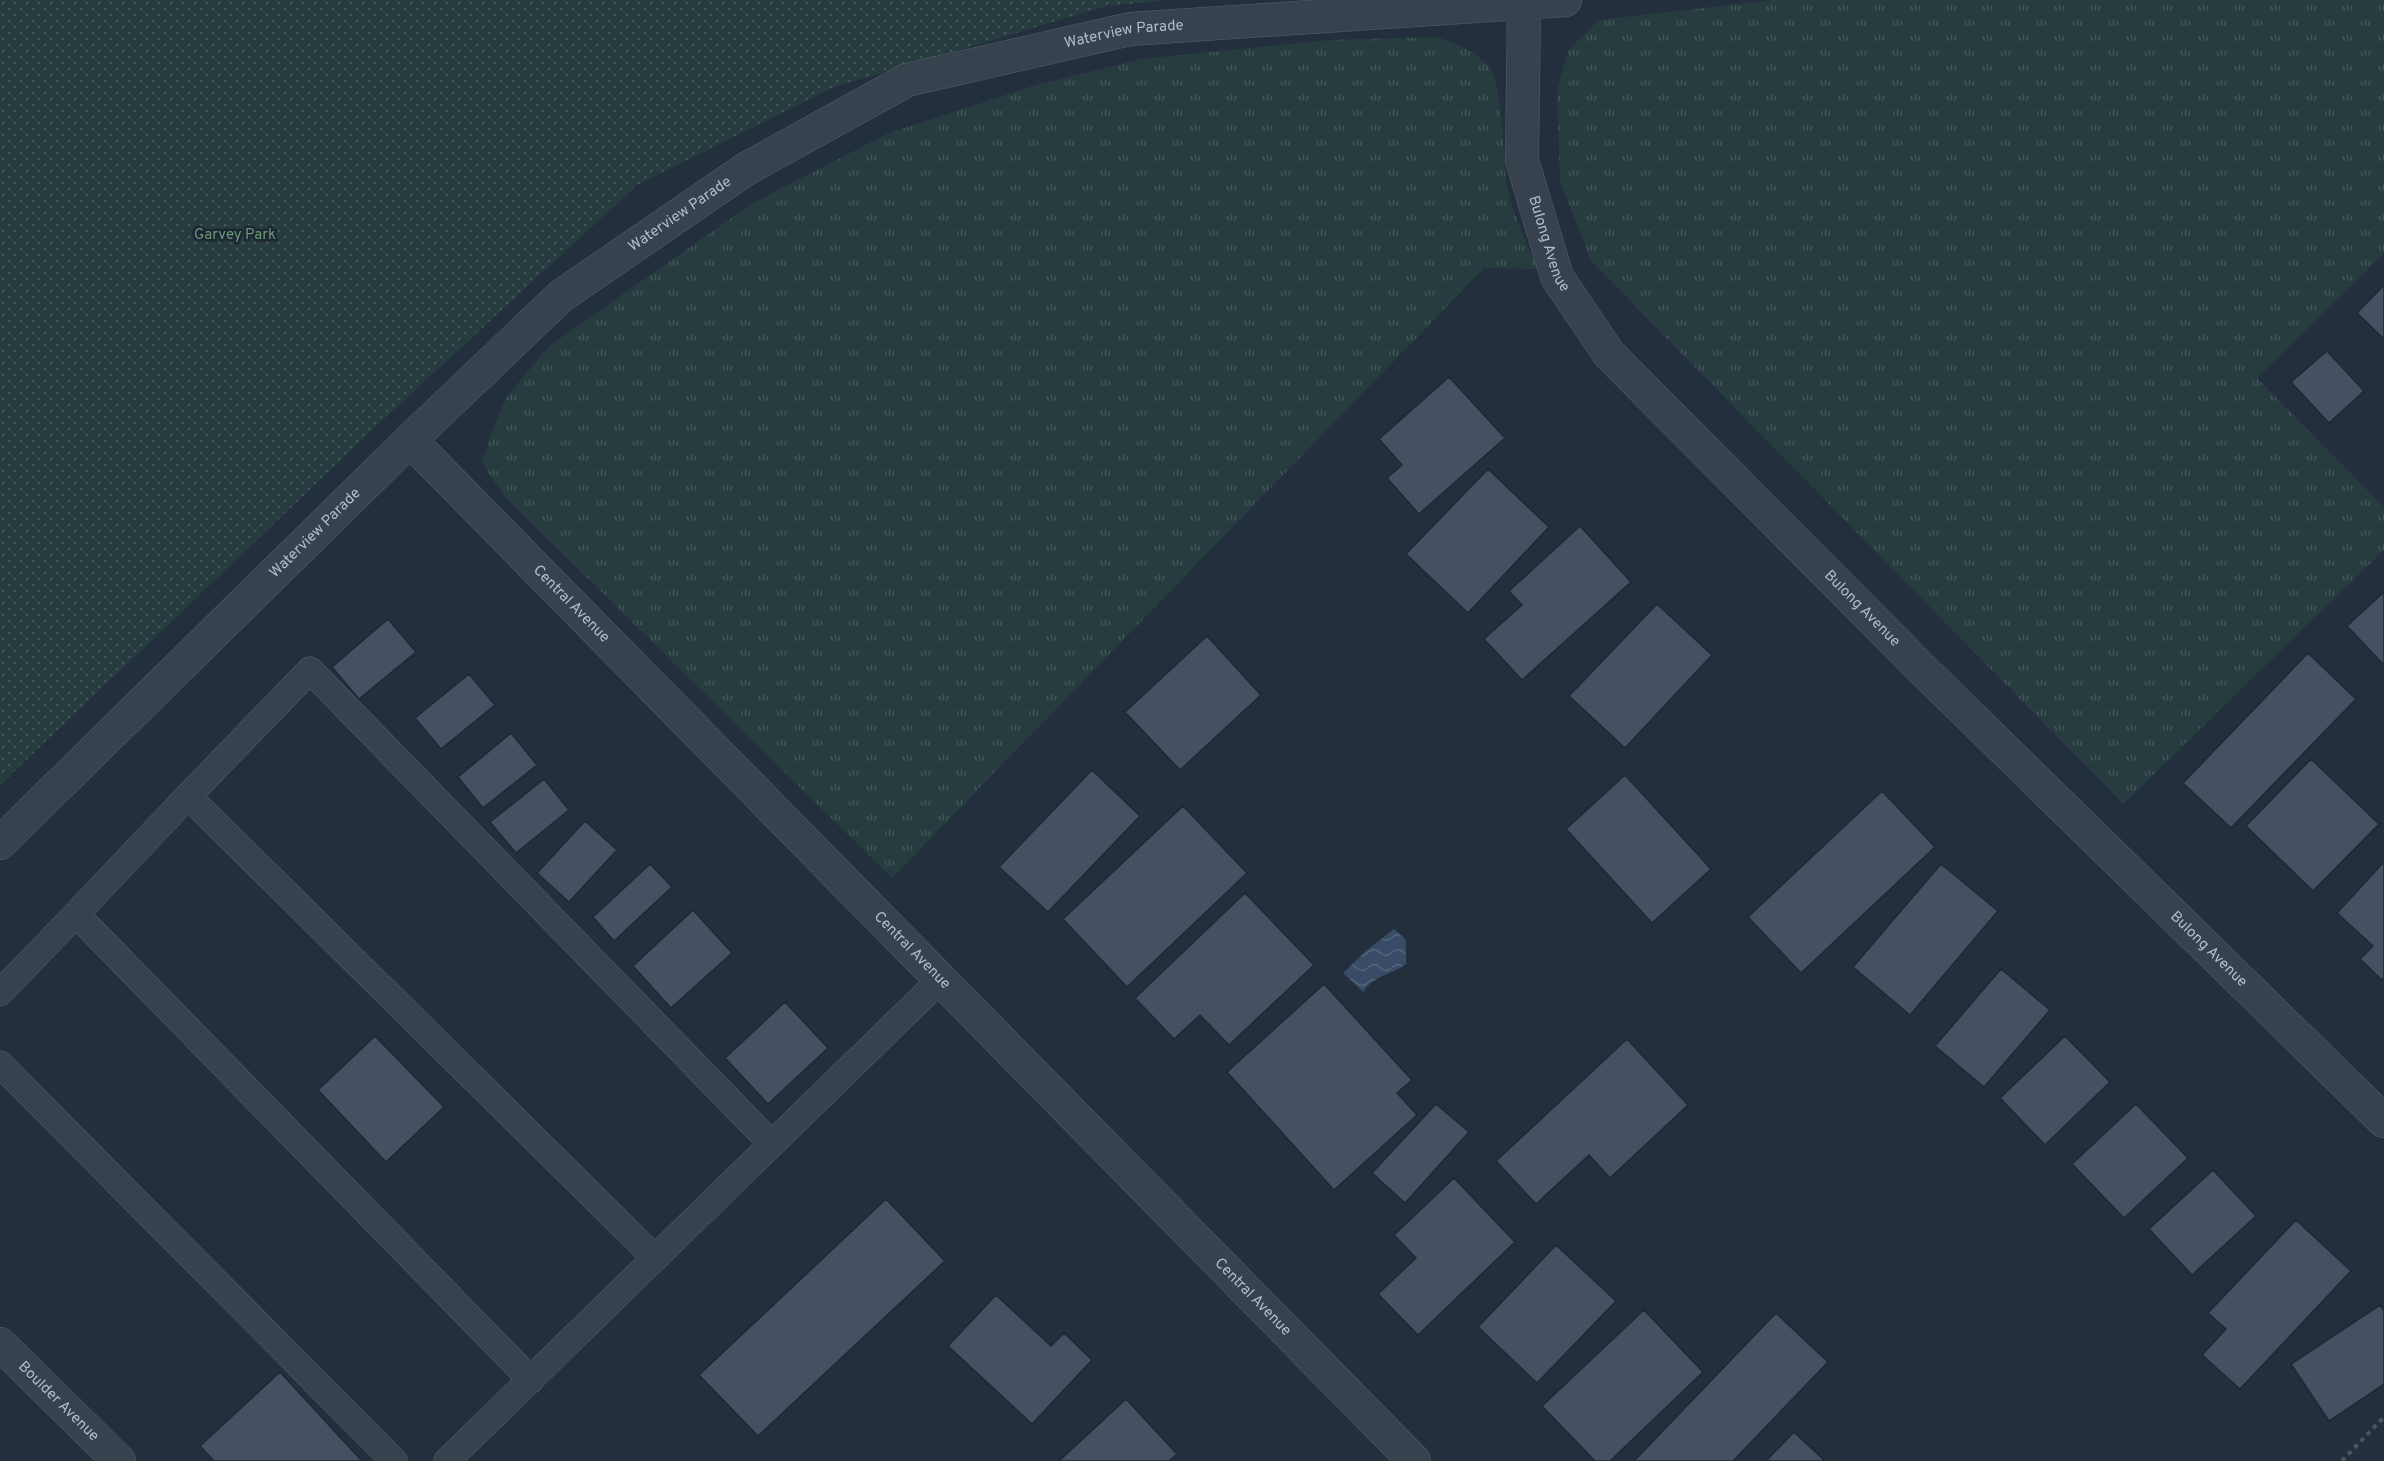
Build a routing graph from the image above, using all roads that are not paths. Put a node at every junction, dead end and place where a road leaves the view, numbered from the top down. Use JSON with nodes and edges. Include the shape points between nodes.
{"nodes":[{"id":1,"x":1565,"y":0,"type":"edge"},
{"id":2,"x":1524,"y":4,"type":"junction"},
{"id":3,"x":410,"y":440,"type":"junction"},
{"id":4,"x":188,"y":796,"type":"junction"},
{"id":5,"x":0,"y":843,"type":"edge"},
{"id":6,"x":76,"y":914,"type":"junction"},
{"id":7,"x":940,"y":980,"type":"junction"},
{"id":8,"x":0,"y":993,"type":"edge"},
{"id":9,"x":0,"y":1064,"type":"edge"},
{"id":10,"x":2384,"y":1121,"type":"edge"},
{"id":11,"x":772,"y":1144,"type":"junction"},
{"id":12,"x":655,"y":1258,"type":"junction"},
{"id":13,"x":0,"y":1344,"type":"edge"},
{"id":14,"x":531,"y":1380,"type":"junction"},
{"id":15,"x":119,"y":1461,"type":"edge"},
{"id":16,"x":394,"y":1461,"type":"edge"},
{"id":17,"x":447,"y":1461,"type":"edge"},
{"id":18,"x":1414,"y":1461,"type":"edge"}],
"edges":[{"from":1,"to":2,"type":"street","name":"Waterview Parade"},
{"from":2,"to":3,"type":"street","name":"Waterview Parade","via":[[1130,28],[907,80],[746,169],[561,296]]},
{"from":2,"to":10,"type":"street","name":"Bulong Avenue","via":[[1522,160],[1557,277],[1609,354],[1923,670]]},
{"from":3,"to":5,"type":"street","name":"Waterview Parade"},
{"from":3,"to":7,"type":"street","name":"Central Avenue"},
{"from":4,"to":6,"type":"lane"},
{"from":4,"to":11,"type":"lane","via":[[310,670]]},
{"from":4,"to":12,"type":"lane"},
{"from":6,"to":8,"type":"lane"},
{"from":6,"to":14,"type":"lane"},
{"from":7,"to":11,"type":"lane"},
{"from":7,"to":18,"type":"street","name":"Central Avenue"},
{"from":9,"to":16,"type":"lane"},
{"from":11,"to":12,"type":"lane"},
{"from":12,"to":14,"type":"lane"},
{"from":13,"to":15,"type":"street","name":"Boulder Avenue"},
{"from":14,"to":17,"type":"lane"}]}
